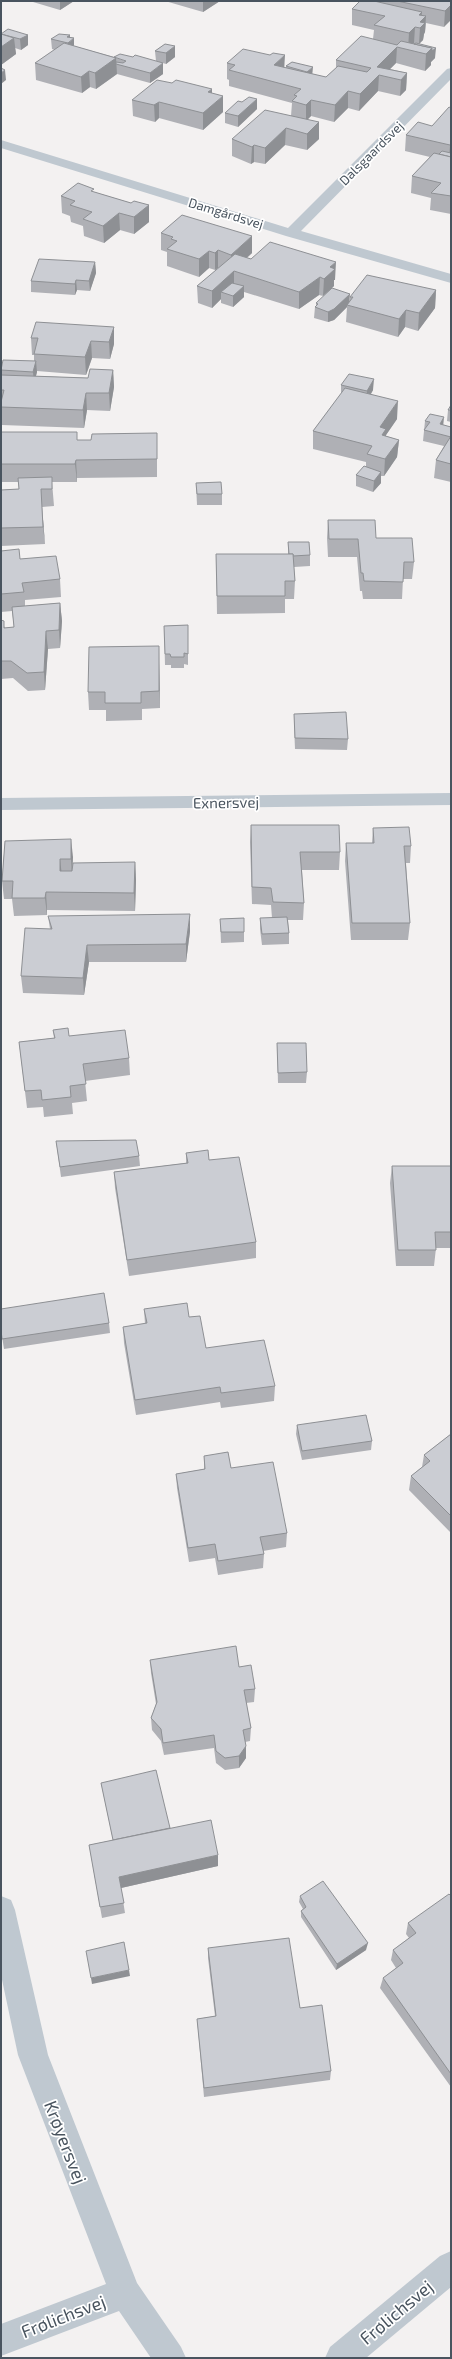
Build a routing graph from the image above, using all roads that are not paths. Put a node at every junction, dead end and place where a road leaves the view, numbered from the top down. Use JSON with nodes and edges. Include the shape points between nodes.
{"nodes":[{"id":1,"x":451,"y":72,"type":"edge"},
{"id":2,"x":3,"y":148,"type":"edge"},
{"id":3,"x":291,"y":233,"type":"junction"},
{"id":4,"x":451,"y":279,"type":"edge"},
{"id":5,"x":451,"y":799,"type":"edge"},
{"id":6,"x":1,"y":804,"type":"edge"},
{"id":7,"x":1,"y":1910,"type":"edge"},
{"id":8,"x":451,"y":2267,"type":"edge"},
{"id":9,"x":125,"y":2293,"type":"junction"},
{"id":10,"x":1,"y":2340,"type":"edge"},
{"id":11,"x":170,"y":2358,"type":"edge"},
{"id":12,"x":341,"y":2358,"type":"edge"}],
"edges":[{"from":1,"to":3,"type":"street","name":"Dalsgaardsvej"},
{"from":2,"to":3,"type":"street","name":"Damgårdsvej"},
{"from":3,"to":4,"type":"street","name":"Damgårdsvej"},
{"from":5,"to":6,"type":"street","name":"Exnersvej"},
{"from":7,"to":9,"type":"street","name":"Krøyersvej","via":[[33,2055]]},
{"from":8,"to":12,"type":"street","name":"Frølichsvej"},
{"from":9,"to":10,"type":"street","name":"Frølichsvej"},
{"from":9,"to":11,"type":"street","name":"Krøyersvej"}]}
